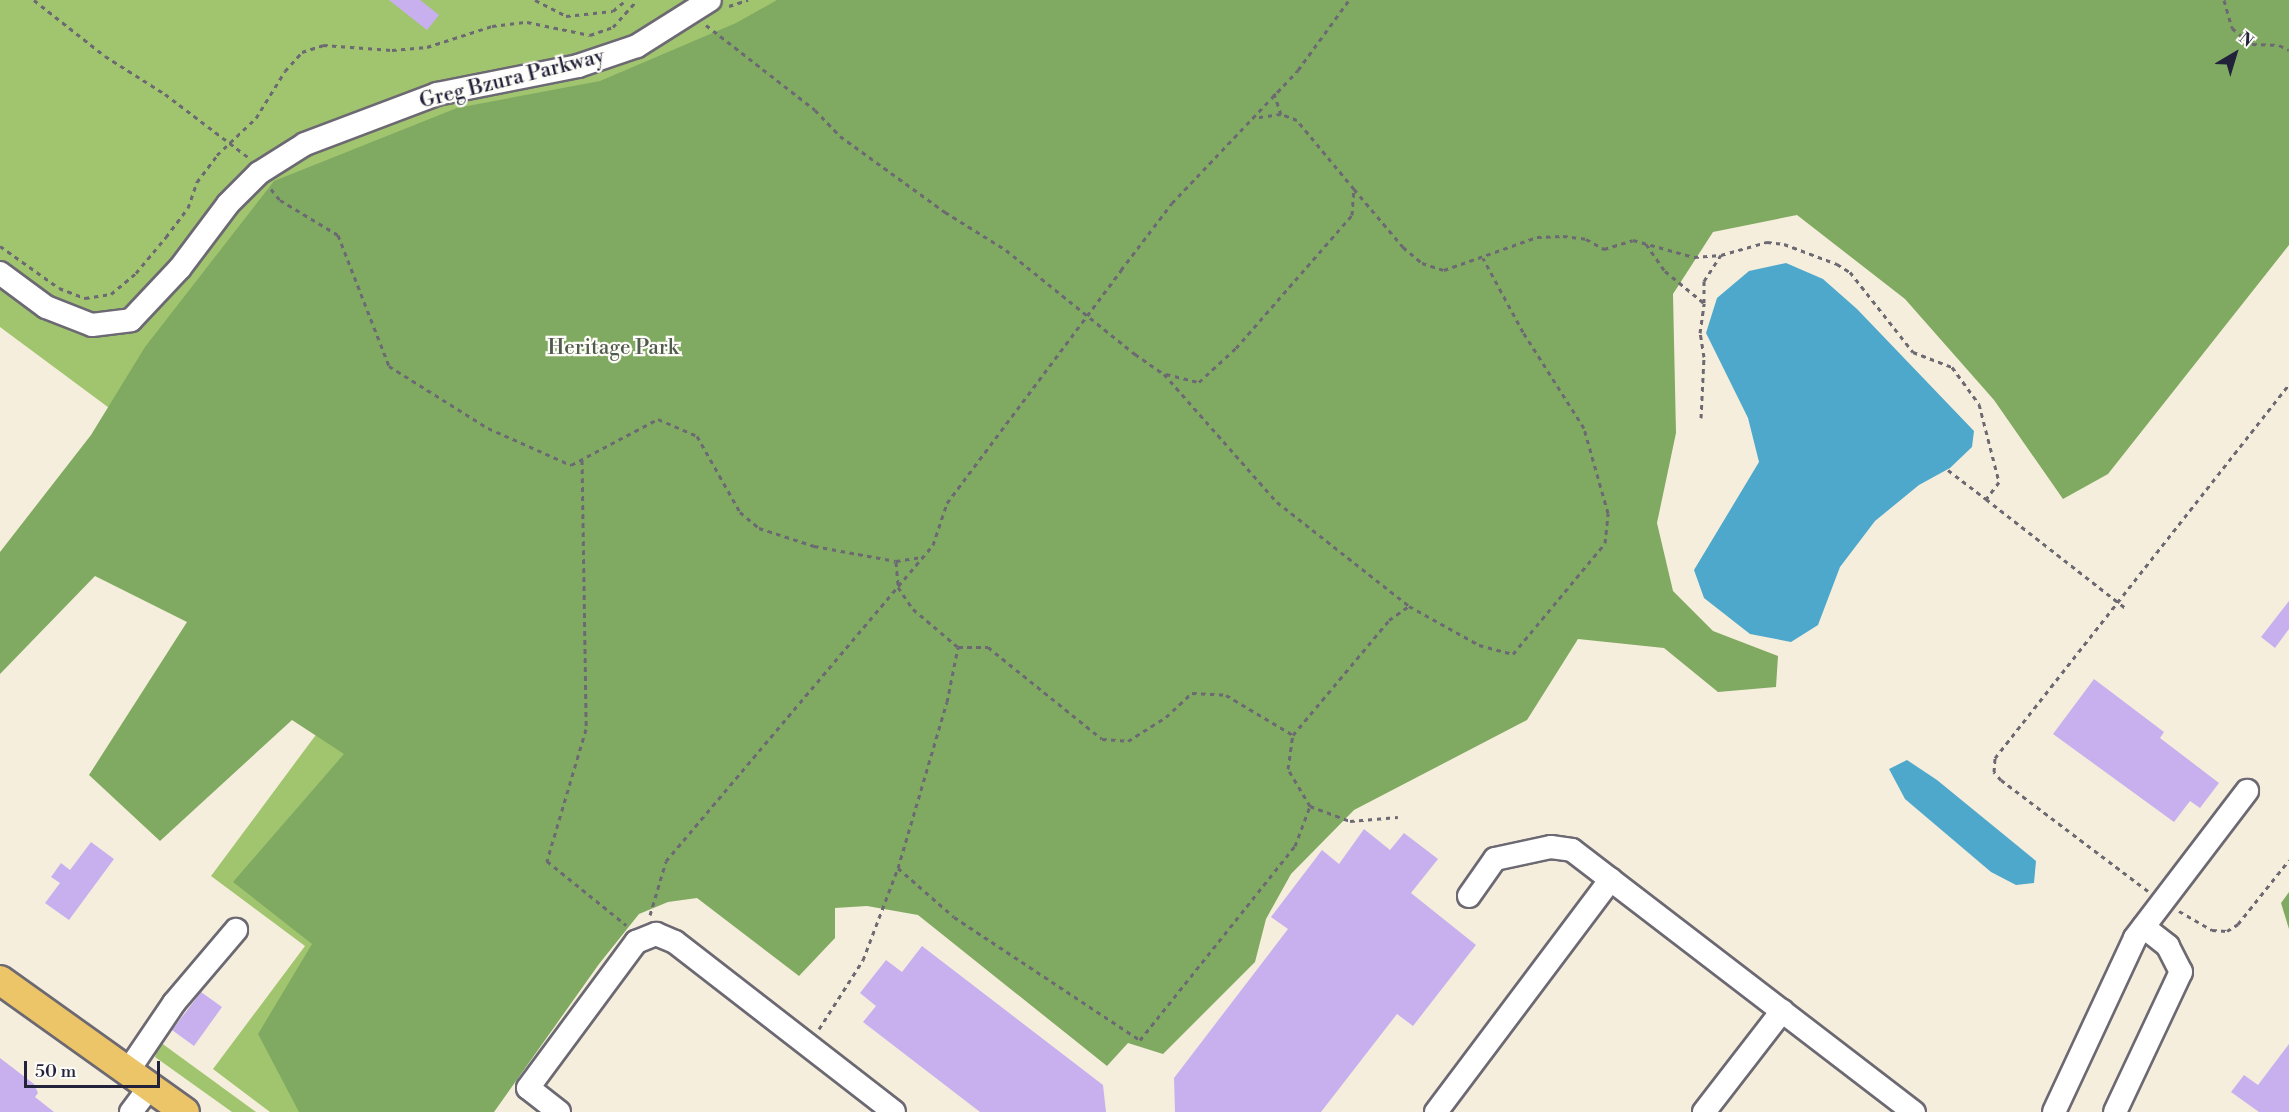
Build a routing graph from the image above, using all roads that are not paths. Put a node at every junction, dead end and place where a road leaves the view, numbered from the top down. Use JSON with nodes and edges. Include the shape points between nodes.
{"nodes":[{"id":1,"x":702,"y":7,"type":"edge"},
{"id":2,"x":0,"y":273,"type":"edge"},
{"id":3,"x":2247,"y":791,"type":"dead end"},
{"id":4,"x":1611,"y":879,"type":"junction"},
{"id":5,"x":1469,"y":896,"type":"dead end"},
{"id":6,"x":2144,"y":927,"type":"junction"},
{"id":7,"x":236,"y":930,"type":"dead end"},
{"id":8,"x":0,"y":980,"type":"edge"},
{"id":9,"x":1782,"y":1011,"type":"junction"},
{"id":10,"x":139,"y":1079,"type":"junction"},
{"id":11,"x":131,"y":1112,"type":"edge"},
{"id":12,"x":185,"y":1112,"type":"edge"},
{"id":13,"x":559,"y":1112,"type":"edge"},
{"id":14,"x":894,"y":1112,"type":"edge"},
{"id":15,"x":1436,"y":1112,"type":"edge"},
{"id":16,"x":1704,"y":1112,"type":"edge"},
{"id":17,"x":1914,"y":1112,"type":"edge"},
{"id":18,"x":2054,"y":1112,"type":"edge"},
{"id":19,"x":2115,"y":1112,"type":"edge"}],
"edges":[{"from":1,"to":2,"type":"street","name":"Greg Bzura Parkway","via":[[637,46],[578,66],[437,94],[305,144],[259,173],[131,321],[92,325],[46,307]]},
{"from":3,"to":6,"type":"street"},
{"from":4,"to":5,"type":"street","via":[[1572,850],[1551,847],[1495,859]]},
{"from":4,"to":9,"type":"street"},
{"from":4,"to":15,"type":"street"},
{"from":6,"to":18,"type":"street"},
{"from":6,"to":19,"type":"street","via":[[2168,946],[2181,972]]},
{"from":7,"to":10,"type":"street","via":[[174,1003]]},
{"from":8,"to":10,"type":"main road"},
{"from":9,"to":16,"type":"street"},
{"from":9,"to":17,"type":"street"},
{"from":10,"to":11,"type":"street"},
{"from":10,"to":12,"type":"main road"},
{"from":13,"to":14,"type":"street","via":[[528,1088],[636,942],[656,934],[675,942]]}]}
